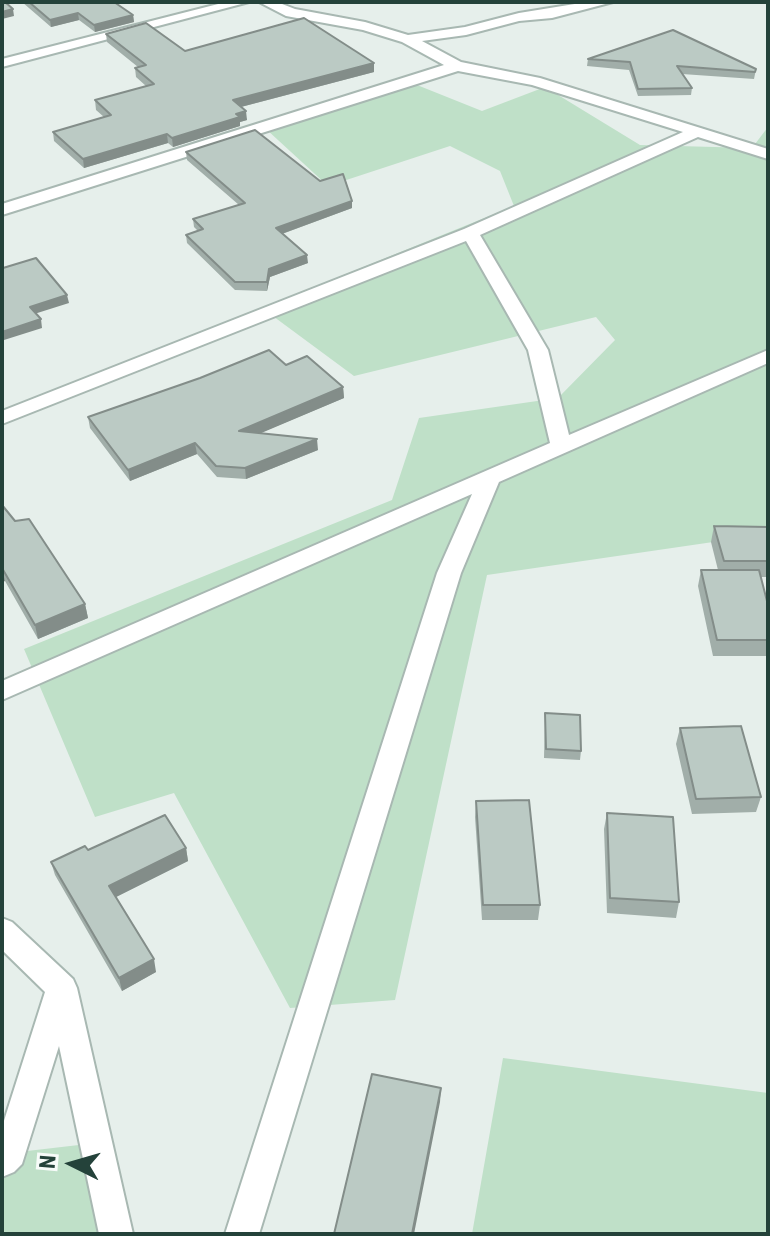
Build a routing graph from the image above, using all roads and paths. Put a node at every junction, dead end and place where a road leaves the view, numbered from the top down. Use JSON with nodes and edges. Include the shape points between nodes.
{"nodes":[{"id":1,"x":242,"y":2,"type":"edge"},
{"id":2,"x":266,"y":2,"type":"edge"},
{"id":3,"x":606,"y":2,"type":"edge"},
{"id":4,"x":407,"y":39,"type":"junction"},
{"id":5,"x":2,"y":63,"type":"edge"},
{"id":6,"x":457,"y":66,"type":"junction"},
{"id":7,"x":697,"y":132,"type":"junction"},
{"id":8,"x":768,"y":154,"type":"edge"},
{"id":9,"x":2,"y":210,"type":"edge"},
{"id":10,"x":470,"y":233,"type":"junction"},
{"id":11,"x":768,"y":356,"type":"edge"},
{"id":12,"x":2,"y":418,"type":"edge"},
{"id":13,"x":561,"y":446,"type":"junction"},
{"id":14,"x":491,"y":476,"type":"junction"},
{"id":15,"x":2,"y":691,"type":"edge"},
{"id":16,"x":2,"y":931,"type":"edge"},
{"id":17,"x":62,"y":988,"type":"junction"},
{"id":18,"x":2,"y":1161,"type":"edge"},
{"id":19,"x":116,"y":1234,"type":"edge"},
{"id":20,"x":242,"y":1234,"type":"edge"}],
"edges":[{"from":1,"to":5,"type":"street"},
{"from":2,"to":4,"type":"street","via":[[291,13]]},
{"from":3,"to":4,"type":"street"},
{"from":4,"to":6,"type":"street"},
{"from":6,"to":7,"type":"street","via":[[535,81]]},
{"from":6,"to":9,"type":"street"},
{"from":7,"to":8,"type":"street"},
{"from":7,"to":10,"type":"street"},
{"from":10,"to":12,"type":"street"},
{"from":10,"to":13,"type":"street","via":[[538,350]]},
{"from":11,"to":13,"type":"street"},
{"from":13,"to":14,"type":"street"},
{"from":14,"to":15,"type":"street"},
{"from":14,"to":20,"type":"street","via":[[449,573]]},
{"from":16,"to":17,"type":"street"},
{"from":17,"to":18,"type":"street","via":[[10,1153]]},
{"from":17,"to":19,"type":"street"}]}
